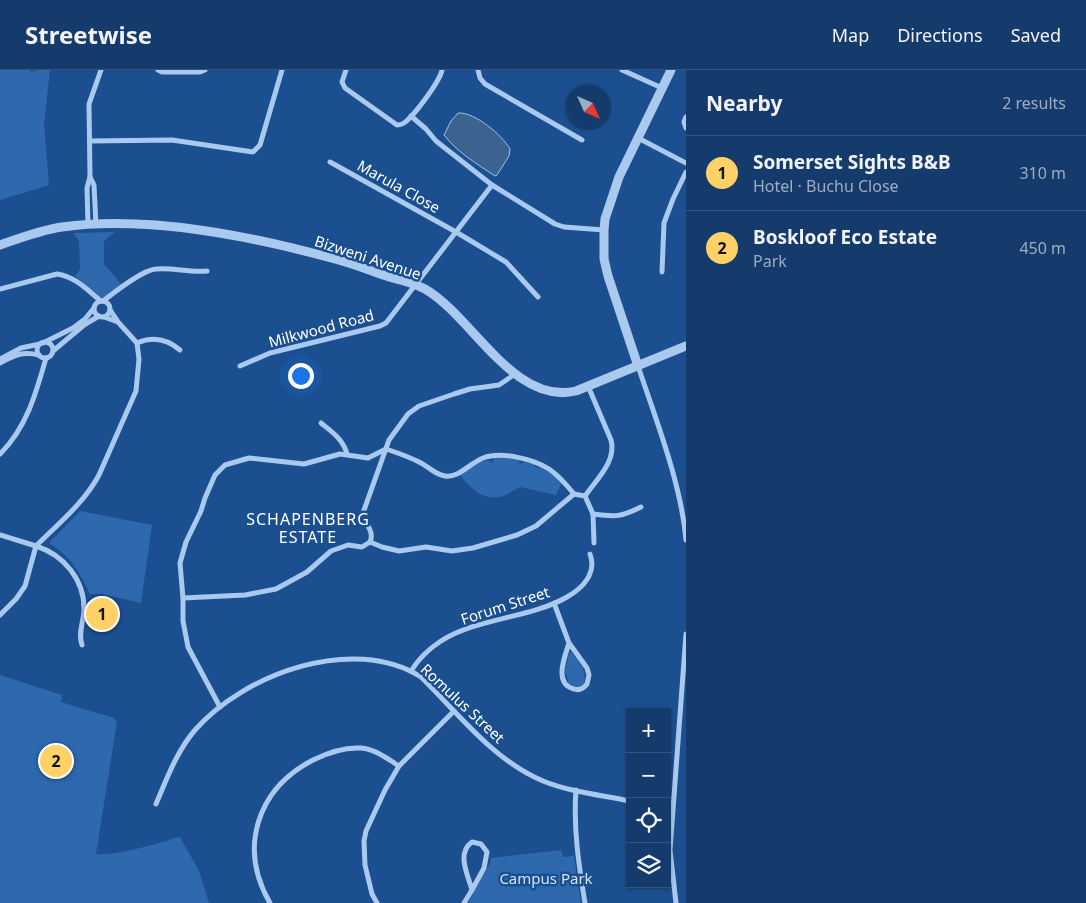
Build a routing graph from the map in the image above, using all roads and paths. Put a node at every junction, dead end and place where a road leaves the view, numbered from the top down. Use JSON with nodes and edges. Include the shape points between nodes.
{"nodes":[{"id":1,"x":101,"y":70,"type":"edge"},
{"id":2,"x":158,"y":70,"type":"edge"},
{"id":3,"x":204,"y":70,"type":"edge"},
{"id":4,"x":282,"y":70,"type":"edge"},
{"id":5,"x":346,"y":70,"type":"edge"},
{"id":6,"x":442,"y":70,"type":"edge"},
{"id":7,"x":478,"y":70,"type":"edge"},
{"id":8,"x":622,"y":70,"type":"edge"},
{"id":9,"x":671,"y":70,"type":"edge"},
{"id":10,"x":662,"y":88,"type":"junction"},
{"id":11,"x":411,"y":116,"type":"junction"},
{"id":12,"x":686,"y":117,"type":"edge"},
{"id":13,"x":686,"y":128,"type":"edge"},
{"id":14,"x":638,"y":138,"type":"junction"},
{"id":15,"x":582,"y":140,"type":"dead end"},
{"id":16,"x":90,"y":141,"type":"junction"},
{"id":17,"x":330,"y":162,"type":"dead end"},
{"id":18,"x":686,"y":163,"type":"edge"},
{"id":19,"x":686,"y":172,"type":"edge"},
{"id":20,"x":492,"y":185,"type":"junction"},
{"id":21,"x":92,"y":225,"type":"junction"},
{"id":22,"x":604,"y":230,"type":"junction"},
{"id":23,"x":456,"y":232,"type":"junction"},
{"id":24,"x":0,"y":245,"type":"edge"},
{"id":25,"x":207,"y":271,"type":"dead end"},
{"id":26,"x":662,"y":272,"type":"dead end"},
{"id":27,"x":416,"y":285,"type":"junction"},
{"id":28,"x":0,"y":288,"type":"edge"},
{"id":29,"x":114,"y":295,"type":"junction"},
{"id":30,"x":93,"y":296,"type":"junction"},
{"id":31,"x":538,"y":297,"type":"dead end"},
{"id":32,"x":102,"y":301,"type":"junction"},
{"id":33,"x":95,"y":307,"type":"junction"},
{"id":34,"x":109,"y":307,"type":"junction"},
{"id":35,"x":101,"y":316,"type":"junction"},
{"id":36,"x":118,"y":322,"type":"junction"},
{"id":37,"x":42,"y":343,"type":"junction"},
{"id":38,"x":137,"y":343,"type":"junction"},
{"id":39,"x":686,"y":346,"type":"edge"},
{"id":40,"x":180,"y":350,"type":"dead end"},
{"id":41,"x":53,"y":351,"type":"junction"},
{"id":42,"x":39,"y":355,"type":"junction"},
{"id":43,"x":0,"y":358,"type":"edge"},
{"id":44,"x":46,"y":358,"type":"junction"},
{"id":45,"x":0,"y":362,"type":"edge"},
{"id":46,"x":240,"y":366,"type":"dead end"},
{"id":47,"x":638,"y":366,"type":"junction"},
{"id":48,"x":515,"y":374,"type":"junction"},
{"id":49,"x":588,"y":386,"type":"junction"},
{"id":50,"x":321,"y":423,"type":"dead end"},
{"id":51,"x":386,"y":449,"type":"junction"},
{"id":52,"x":0,"y":454,"type":"edge"},
{"id":53,"x":347,"y":454,"type":"junction"},
{"id":54,"x":574,"y":494,"type":"junction"},
{"id":55,"x":585,"y":496,"type":"junction"},
{"id":56,"x":642,"y":507,"type":"dead end"},
{"id":57,"x":593,"y":514,"type":"junction"},
{"id":58,"x":0,"y":535,"type":"edge"},
{"id":59,"x":686,"y":540,"type":"edge"},
{"id":60,"x":370,"y":542,"type":"junction"},
{"id":61,"x":594,"y":544,"type":"dead end"},
{"id":62,"x":36,"y":546,"type":"junction"},
{"id":63,"x":590,"y":554,"type":"dead end"},
{"id":64,"x":183,"y":598,"type":"junction"},
{"id":65,"x":554,"y":603,"type":"junction"},
{"id":66,"x":0,"y":615,"type":"edge"},
{"id":67,"x":686,"y":634,"type":"edge"},
{"id":68,"x":569,"y":643,"type":"junction"},
{"id":69,"x":82,"y":645,"type":"dead end"},
{"id":70,"x":411,"y":671,"type":"junction"},
{"id":71,"x":220,"y":707,"type":"junction"},
{"id":72,"x":454,"y":711,"type":"junction"},
{"id":73,"x":399,"y":766,"type":"junction"},
{"id":74,"x":576,"y":790,"type":"junction"},
{"id":75,"x":671,"y":798,"type":"edge"},
{"id":76,"x":626,"y":800,"type":"edge"},
{"id":77,"x":156,"y":804,"type":"dead end"},
{"id":78,"x":670,"y":843,"type":"edge"},
{"id":79,"x":472,"y":890,"type":"junction"},
{"id":80,"x":270,"y":903,"type":"edge"},
{"id":81,"x":377,"y":903,"type":"edge"},
{"id":82,"x":464,"y":903,"type":"edge"},
{"id":83,"x":585,"y":903,"type":"edge"},
{"id":84,"x":676,"y":903,"type":"edge"}],
"edges":[{"from":1,"to":16,"type":"street","via":[[90,104]]},
{"from":2,"to":3,"type":"street"},
{"from":4,"to":16,"type":"street","via":[[260,145],[253,152],[172,140]]},
{"from":5,"to":11,"type":"street","via":[[342,82],[345,88],[394,124],[402,124]]},
{"from":6,"to":11,"type":"street","via":[[440,78]]},
{"from":7,"to":15,"type":"street","via":[[485,84]]},
{"from":8,"to":10,"type":"street"},
{"from":9,"to":10,"type":"street"},
{"from":10,"to":14,"type":"street"},
{"from":11,"to":20,"type":"street","via":[[436,141]]},
{"from":12,"to":13,"type":"street"},
{"from":14,"to":18,"type":"street"},
{"from":14,"to":22,"type":"street","via":[[614,189]]},
{"from":16,"to":21,"type":"street","via":[[90,176],[94,185]]},
{"from":17,"to":23,"type":"street","name":"Marula Close"},
{"from":19,"to":26,"type":"street","via":[[664,223]]},
{"from":20,"to":22,"type":"street","via":[[561,227]]},
{"from":20,"to":23,"type":"street","name":"Milkwood Road"},
{"from":21,"to":24,"type":"street","name":"Bizweni Avenue","via":[[46,230]]},
{"from":21,"to":27,"type":"street","name":"Bizweni Avenue","via":[[160,225],[262,240],[360,266]]},
{"from":22,"to":47,"type":"street","via":[[604,259],[608,276]]},
{"from":23,"to":27,"type":"street","name":"Milkwood Road"},
{"from":23,"to":31,"type":"street","name":"Marula Close","via":[[506,262]]},
{"from":25,"to":29,"type":"street","via":[[154,269],[138,276]]},
{"from":27,"to":46,"type":"street","name":"Milkwood Road","via":[[383,325],[270,353]]},
{"from":27,"to":48,"type":"street","name":"Bizweni Avenue","via":[[442,302]]},
{"from":28,"to":30,"type":"street","via":[[58,274],[77,281]]},
{"from":29,"to":32,"type":"street"},
{"from":29,"to":34,"type":"street"},
{"from":30,"to":32,"type":"street"},
{"from":30,"to":33,"type":"street"},
{"from":32,"to":33,"type":"street"},
{"from":32,"to":34,"type":"street"},
{"from":33,"to":35,"type":"street","via":[[95,313]]},
{"from":33,"to":37,"type":"street","via":[[73,328]]},
{"from":34,"to":35,"type":"street","via":[[108,314]]},
{"from":34,"to":36,"type":"street"},
{"from":35,"to":36,"type":"street"},
{"from":35,"to":41,"type":"street","via":[[90,320]]},
{"from":36,"to":38,"type":"street"},
{"from":37,"to":41,"type":"street","via":[[50,344]]},
{"from":37,"to":42,"type":"street","via":[[38,348]]},
{"from":37,"to":43,"type":"street"},
{"from":38,"to":40,"type":"street","via":[[146,339],[162,340]]},
{"from":38,"to":62,"type":"street","via":[[136,391],[99,475],[75,507]]},
{"from":39,"to":47,"type":"street","name":"Bizweni Avenue"},
{"from":41,"to":44,"type":"street"},
{"from":42,"to":44,"type":"street"},
{"from":42,"to":45,"type":"street","via":[[23,353]]},
{"from":44,"to":52,"type":"street","via":[[30,409]]},
{"from":47,"to":49,"type":"street","name":"Bizweni Avenue"},
{"from":47,"to":59,"type":"street","via":[[670,464]]},
{"from":48,"to":49,"type":"street","name":"Bizweni Avenue","via":[[541,390],[568,392]]},
{"from":48,"to":51,"type":"street","via":[[500,385],[470,389],[419,406],[399,425]]},
{"from":49,"to":55,"type":"street","via":[[613,449],[608,463]]},
{"from":50,"to":53,"type":"street","via":[[340,439]]},
{"from":51,"to":53,"type":"street","via":[[368,458]]},
{"from":51,"to":54,"type":"street","via":[[445,476],[458,473],[484,457],[530,461],[554,473]]},
{"from":51,"to":60,"type":"street","via":[[363,513],[372,532]]},
{"from":53,"to":64,"type":"street","via":[[304,464],[250,458],[225,465],[218,471],[182,552],[180,577]]},
{"from":54,"to":55,"type":"street"},
{"from":54,"to":60,"type":"street","via":[[536,526],[473,548],[452,551],[426,547],[399,551]]},
{"from":55,"to":57,"type":"street"},
{"from":56,"to":57,"type":"street","via":[[618,516]]},
{"from":57,"to":61,"type":"street"},
{"from":58,"to":62,"type":"street"},
{"from":60,"to":64,"type":"street","via":[[362,547],[348,545],[331,551],[306,572],[276,589],[246,595]]},
{"from":62,"to":66,"type":"street","via":[[25,586]]},
{"from":62,"to":69,"type":"street","via":[[61,558],[77,580],[84,610]]},
{"from":63,"to":65,"type":"street","name":"Forum Street","via":[[593,562],[586,581]]},
{"from":64,"to":71,"type":"street","via":[[188,647]]},
{"from":65,"to":68,"type":"street"},
{"from":65,"to":70,"type":"street","name":"Forum Street","via":[[448,637],[434,646]]},
{"from":67,"to":75,"type":"street"},
{"from":68,"to":68,"type":"street","via":[[588,672],[587,684],[580,690],[567,686],[562,675]]},
{"from":70,"to":71,"type":"street","name":"Romulus Street","via":[[365,659],[324,662],[273,676]]},
{"from":70,"to":72,"type":"street","name":"Romulus Street"},
{"from":71,"to":77,"type":"street","name":"Romulus Street","via":[[184,744]]},
{"from":72,"to":73,"type":"street"},
{"from":72,"to":74,"type":"street","name":"Romulus Street","via":[[520,770],[545,782]]},
{"from":73,"to":80,"type":"street","via":[[372,750],[342,750],[305,764],[279,786],[261,813],[254,846],[260,885]]},
{"from":73,"to":81,"type":"street","via":[[371,818],[364,841],[368,884]]},
{"from":74,"to":76,"type":"street","name":"Romulus Street"},
{"from":74,"to":83,"type":"street","via":[[576,833]]},
{"from":78,"to":84,"type":"street"},
{"from":79,"to":79,"type":"street","via":[[484,868],[487,852],[477,842],[468,845],[464,856]]},
{"from":79,"to":82,"type":"street"}]}
